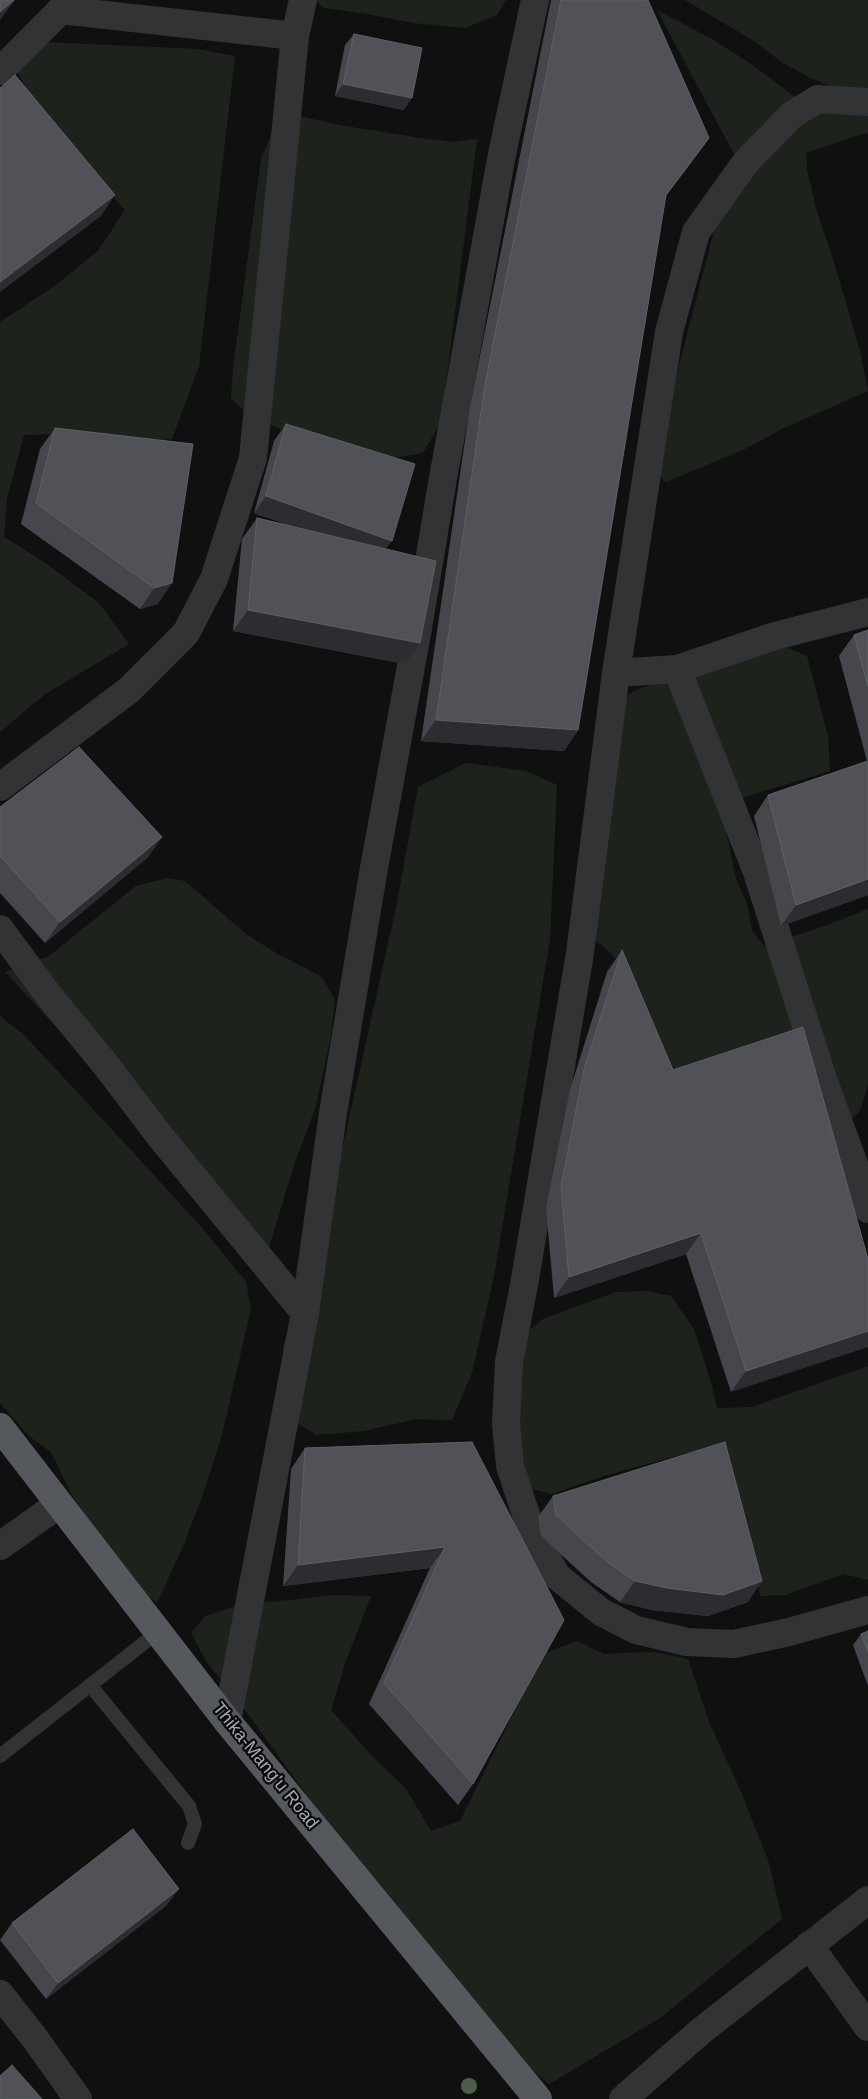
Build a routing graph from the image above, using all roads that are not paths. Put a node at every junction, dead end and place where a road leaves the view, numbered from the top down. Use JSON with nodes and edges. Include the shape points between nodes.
{"nodes":[{"id":1,"x":303,"y":0,"type":"edge"},
{"id":2,"x":535,"y":0,"type":"edge"},
{"id":3,"x":56,"y":5,"type":"edge"},
{"id":4,"x":295,"y":36,"type":"junction"},
{"id":5,"x":0,"y":71,"type":"edge"},
{"id":6,"x":868,"y":102,"type":"edge"},
{"id":7,"x":868,"y":612,"type":"edge"},
{"id":8,"x":677,"y":669,"type":"junction"},
{"id":9,"x":616,"y":673,"type":"junction"},
{"id":10,"x":0,"y":787,"type":"edge"},
{"id":11,"x":0,"y":929,"type":"edge"},
{"id":12,"x":868,"y":1210,"type":"edge"},
{"id":13,"x":305,"y":1313,"type":"junction"},
{"id":14,"x":0,"y":1427,"type":"edge"},
{"id":15,"x":59,"y":1504,"type":"junction"},
{"id":16,"x":0,"y":1546,"type":"edge"},
{"id":17,"x":868,"y":1610,"type":"edge"},
{"id":18,"x":158,"y":1632,"type":"junction"},
{"id":19,"x":90,"y":1685,"type":"junction"},
{"id":20,"x":227,"y":1721,"type":"junction"},
{"id":21,"x":0,"y":1756,"type":"edge"},
{"id":22,"x":188,"y":1843,"type":"dead end"},
{"id":23,"x":868,"y":1900,"type":"edge"},
{"id":24,"x":809,"y":1946,"type":"junction"},
{"id":25,"x":0,"y":1994,"type":"edge"},
{"id":26,"x":868,"y":2027,"type":"edge"},
{"id":27,"x":78,"y":2099,"type":"edge"},
{"id":28,"x":538,"y":2099,"type":"edge"},
{"id":29,"x":623,"y":2099,"type":"edge"}],
"edges":[{"from":1,"to":4,"type":"street"},
{"from":2,"to":13,"type":"street","via":[[502,154],[374,868],[333,1113]]},
{"from":3,"to":4,"type":"street"},
{"from":3,"to":5,"type":"street"},
{"from":4,"to":10,"type":"street","via":[[253,458],[214,579],[186,633],[129,690]]},
{"from":6,"to":9,"type":"street","via":[[818,99],[793,114],[746,162],[696,232],[669,332]]},
{"from":7,"to":8,"type":"street","via":[[775,636]]},
{"from":8,"to":9,"type":"street"},
{"from":8,"to":12,"type":"street","via":[[757,872]]},
{"from":9,"to":17,"type":"street","via":[[580,953],[509,1362],[506,1424],[510,1466],[532,1533],[557,1576],[601,1612],[636,1630],[687,1642],[734,1644]]},
{"from":11,"to":13,"type":"street","via":[[159,1135]]},
{"from":13,"to":20,"type":"street"},
{"from":14,"to":15,"type":"highway","name":"Thika-Mang'u Road"},
{"from":15,"to":16,"type":"street"},
{"from":15,"to":18,"type":"highway","name":"Thika-Mang'u Road"},
{"from":18,"to":19,"type":"lane"},
{"from":18,"to":20,"type":"highway","name":"Thika-Mang'u Road"},
{"from":19,"to":21,"type":"lane"},
{"from":19,"to":22,"type":"lane","via":[[189,1806],[194,1824]]},
{"from":20,"to":28,"type":"highway","name":"Thika-Mang'u Road"},
{"from":23,"to":24,"type":"street"},
{"from":24,"to":26,"type":"street"},
{"from":24,"to":29,"type":"street","via":[[701,2031]]},
{"from":25,"to":27,"type":"street"}]}
